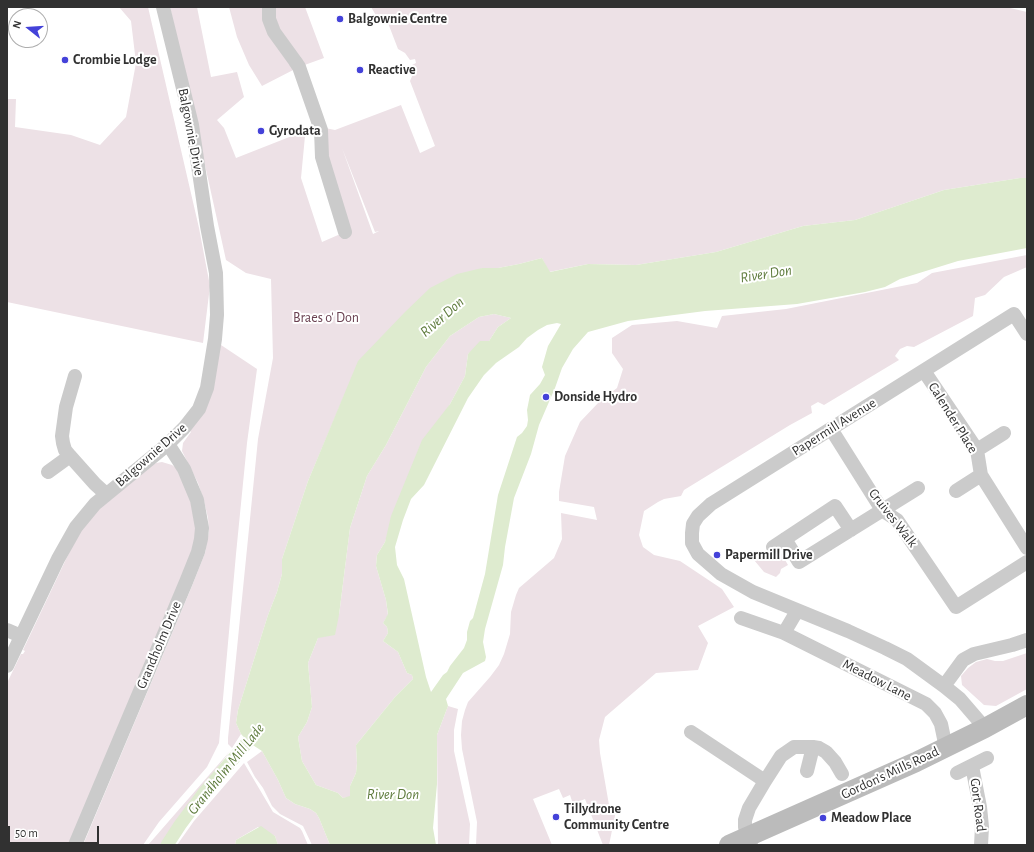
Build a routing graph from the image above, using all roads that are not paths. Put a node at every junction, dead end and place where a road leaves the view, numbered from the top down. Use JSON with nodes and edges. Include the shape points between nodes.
{"nodes":[{"id":1,"x":163,"y":7,"type":"edge"},
{"id":2,"x":269,"y":7,"type":"edge"},
{"id":3,"x":346,"y":232,"type":"dead end"},
{"id":4,"x":1027,"y":334,"type":"edge"},
{"id":5,"x":924,"y":371,"type":"junction"},
{"id":6,"x":75,"y":376,"type":"dead end"},
{"id":7,"x":831,"y":429,"type":"junction"},
{"id":8,"x":1004,"y":433,"type":"dead end"},
{"id":9,"x":168,"y":444,"type":"junction"},
{"id":10,"x":977,"y":450,"type":"junction"},
{"id":11,"x":70,"y":456,"type":"junction"},
{"id":12,"x":48,"y":472,"type":"dead end"},
{"id":13,"x":981,"y":475,"type":"junction"},
{"id":14,"x":918,"y":488,"type":"dead end"},
{"id":15,"x":956,"y":491,"type":"dead end"},
{"id":16,"x":106,"y":494,"type":"junction"},
{"id":17,"x":882,"y":510,"type":"junction"},
{"id":18,"x":851,"y":530,"type":"junction"},
{"id":19,"x":1027,"y":548,"type":"edge"},
{"id":20,"x":1027,"y":562,"type":"edge"},
{"id":21,"x":797,"y":611,"type":"junction"},
{"id":22,"x":741,"y":618,"type":"dead end"},
{"id":23,"x":7,"y":630,"type":"edge"},
{"id":24,"x":784,"y":633,"type":"junction"},
{"id":25,"x":21,"y":636,"type":"junction"},
{"id":26,"x":1027,"y":640,"type":"edge"},
{"id":27,"x":7,"y":666,"type":"edge"},
{"id":28,"x":944,"y":686,"type":"junction"},
{"id":29,"x":1027,"y":705,"type":"edge"},
{"id":30,"x":985,"y":728,"type":"junction"},
{"id":31,"x":691,"y":732,"type":"dead end"},
{"id":32,"x":813,"y":747,"type":"junction"},
{"id":33,"x":946,"y":748,"type":"junction"},
{"id":34,"x":987,"y":758,"type":"dead end"},
{"id":35,"x":972,"y":766,"type":"junction"},
{"id":36,"x":807,"y":771,"type":"dead end"},
{"id":37,"x":957,"y":773,"type":"dead end"},
{"id":38,"x":842,"y":774,"type":"dead end"},
{"id":39,"x":764,"y":780,"type":"junction"},
{"id":40,"x":750,"y":841,"type":"edge"},
{"id":41,"x":75,"y":845,"type":"edge"},
{"id":42,"x":729,"y":845,"type":"edge"},
{"id":43,"x":981,"y":845,"type":"edge"}],
"edges":[{"from":1,"to":9,"type":"street","name":"Balgownie Drive","via":[[192,125],[217,289],[215,339],[207,388],[193,418]]},
{"from":2,"to":3,"type":"street","via":[[269,19],[274,32],[298,67],[321,130],[322,157]]},
{"from":4,"to":5,"type":"street","name":"Papermill Avenue","via":[[1014,314]]},
{"from":5,"to":7,"type":"street","name":"Papermill Avenue"},
{"from":5,"to":10,"type":"street","name":"Calender Place"},
{"from":6,"to":11,"type":"street","via":[[66,407],[62,436],[65,450]]},
{"from":7,"to":17,"type":"street","name":"Cruives Walk"},
{"from":7,"to":21,"type":"street","name":"Papermill Avenue","via":[[711,504],[693,524],[692,543],[698,554],[721,574],[753,592]]},
{"from":8,"to":10,"type":"street"},
{"from":9,"to":16,"type":"street","name":"Balgownie Drive"},
{"from":9,"to":41,"type":"street","name":"Grandholm Drive","via":[[184,469],[197,500],[202,528],[198,552]]},
{"from":10,"to":13,"type":"street","name":"Calender Place"},
{"from":11,"to":12,"type":"street"},
{"from":11,"to":16,"type":"street"},
{"from":13,"to":15,"type":"street"},
{"from":13,"to":19,"type":"street","name":"Calender Place"},
{"from":14,"to":17,"type":"street"},
{"from":16,"to":25,"type":"street","name":"Balgownie Drive","via":[[85,515],[68,540]]},
{"from":17,"to":18,"type":"street"},
{"from":17,"to":20,"type":"street","name":"Cruives Walk","via":[[897,520],[956,607]]},
{"from":18,"to":18,"type":"street","via":[[799,562],[779,543],[835,506]]},
{"from":21,"to":24,"type":"street"},
{"from":21,"to":28,"type":"street","via":[[907,659]]},
{"from":22,"to":24,"type":"street","name":"Meadow Lane"},
{"from":23,"to":25,"type":"street"},
{"from":24,"to":33,"type":"street","name":"Meadow Lane","via":[[926,704],[941,724]]},
{"from":25,"to":27,"type":"street","name":"Balgownie Drive"},
{"from":26,"to":28,"type":"street","via":[[974,654],[963,660]]},
{"from":28,"to":30,"type":"street","via":[[966,705]]},
{"from":29,"to":30,"type":"main road","name":"Gordon's Mills Road"},
{"from":30,"to":33,"type":"main road","name":"Gordon's Mills Road"},
{"from":31,"to":39,"type":"street"},
{"from":32,"to":36,"type":"street"},
{"from":32,"to":38,"type":"street","via":[[826,752]]},
{"from":32,"to":39,"type":"street","via":[[794,747],[788,750]]},
{"from":33,"to":40,"type":"main road","name":"Gordon's Mills Road"},
{"from":34,"to":35,"type":"street","name":"Gort Road"},
{"from":35,"to":37,"type":"street","name":"Gort Road"},
{"from":35,"to":43,"type":"street","name":"Gort Road","via":[[980,807]]},
{"from":39,"to":40,"type":"street","via":[[745,820]]},
{"from":40,"to":42,"type":"main road","name":"Gordon's Mills Road"}]}
